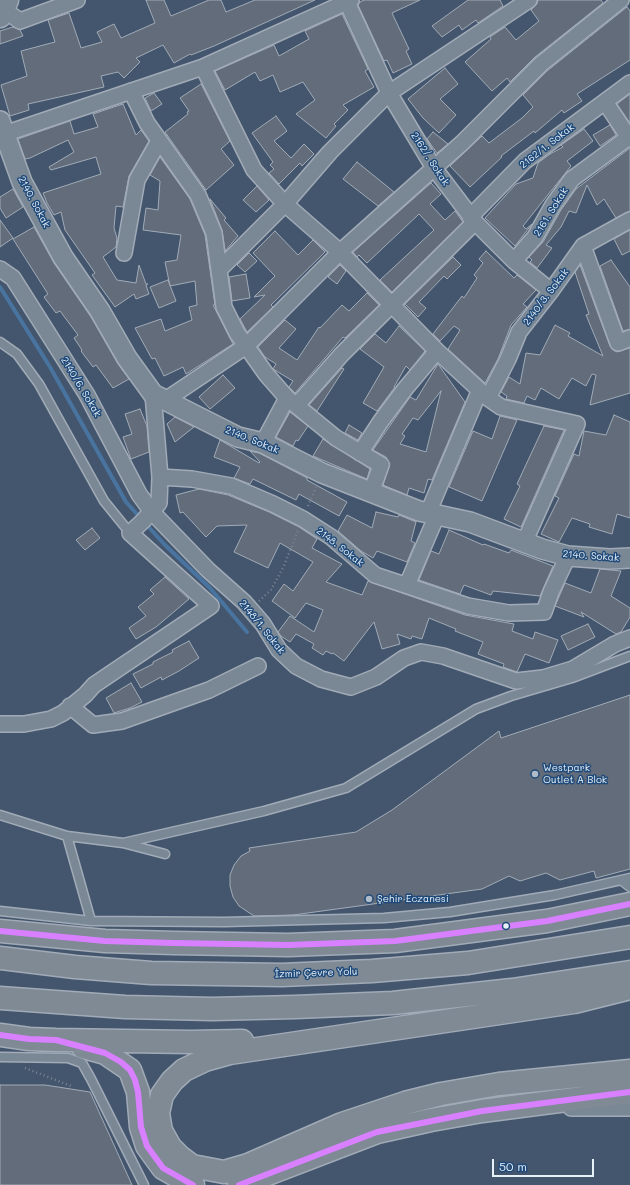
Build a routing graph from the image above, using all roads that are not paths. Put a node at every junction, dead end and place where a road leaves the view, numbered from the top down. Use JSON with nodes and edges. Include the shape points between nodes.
{"nodes":[{"id":1,"x":77,"y":0,"type":"edge"},
{"id":2,"x":529,"y":0,"type":"edge"},
{"id":3,"x":621,"y":0,"type":"edge"},
{"id":4,"x":348,"y":1,"type":"edge"},
{"id":5,"x":3,"y":9,"type":"edge"},
{"id":6,"x":203,"y":67,"type":"junction"},
{"id":7,"x":630,"y":83,"type":"edge"},
{"id":8,"x":131,"y":91,"type":"junction"},
{"id":9,"x":389,"y":93,"type":"junction"},
{"id":10,"x":605,"y":102,"type":"junction"},
{"id":11,"x":2,"y":128,"type":"edge"},
{"id":12,"x":630,"y":138,"type":"edge"},
{"id":13,"x":159,"y":141,"type":"junction"},
{"id":14,"x":434,"y":168,"type":"junction"},
{"id":15,"x":285,"y":204,"type":"junction"},
{"id":16,"x":472,"y":219,"type":"junction"},
{"id":17,"x":630,"y":220,"type":"edge"},
{"id":18,"x":583,"y":246,"type":"junction"},
{"id":19,"x":340,"y":252,"type":"junction"},
{"id":20,"x":124,"y":253,"type":"dead end"},
{"id":21,"x":514,"y":261,"type":"junction"},
{"id":22,"x":0,"y":269,"type":"edge"},
{"id":23,"x":219,"y":270,"type":"junction"},
{"id":24,"x":551,"y":291,"type":"junction"},
{"id":25,"x":390,"y":305,"type":"junction"},
{"id":26,"x":630,"y":338,"type":"edge"},
{"id":27,"x":0,"y":342,"type":"edge"},
{"id":28,"x":246,"y":346,"type":"junction"},
{"id":29,"x":437,"y":351,"type":"junction"},
{"id":30,"x":483,"y":395,"type":"junction"},
{"id":31,"x":160,"y":396,"type":"junction"},
{"id":32,"x":292,"y":401,"type":"junction"},
{"id":33,"x":263,"y":443,"type":"junction"},
{"id":34,"x":360,"y":453,"type":"junction"},
{"id":35,"x":160,"y":477,"type":"junction"},
{"id":36,"x":371,"y":493,"type":"junction"},
{"id":37,"x":152,"y":512,"type":"junction"},
{"id":38,"x":433,"y":514,"type":"junction"},
{"id":39,"x":130,"y":533,"type":"junction"},
{"id":40,"x":524,"y":542,"type":"junction"},
{"id":41,"x":568,"y":556,"type":"junction"},
{"id":42,"x":630,"y":558,"type":"edge"},
{"id":43,"x":407,"y":585,"type":"junction"},
{"id":44,"x":630,"y":638,"type":"edge"},
{"id":45,"x":630,"y":656,"type":"edge"},
{"id":46,"x":258,"y":666,"type":"dead end"},
{"id":47,"x":70,"y":706,"type":"junction"},
{"id":48,"x":0,"y":724,"type":"edge"},
{"id":49,"x":0,"y":815,"type":"edge"},
{"id":50,"x":68,"y":836,"type":"junction"},
{"id":51,"x":123,"y":843,"type":"junction"},
{"id":52,"x":165,"y":854,"type":"dead end"},
{"id":53,"x":630,"y":878,"type":"edge"},
{"id":54,"x":622,"y":880,"type":"junction"},
{"id":55,"x":630,"y":887,"type":"edge"},
{"id":56,"x":630,"y":904,"type":"edge"},
{"id":57,"x":0,"y":911,"type":"edge"},
{"id":58,"x":91,"y":921,"type":"junction"},
{"id":59,"x":0,"y":931,"type":"edge"},
{"id":60,"x":630,"y":937,"type":"edge"},
{"id":61,"x":0,"y":958,"type":"edge"},
{"id":62,"x":630,"y":972,"type":"edge"},
{"id":63,"x":630,"y":988,"type":"edge"},
{"id":64,"x":0,"y":998,"type":"edge"},
{"id":65,"x":0,"y":1035,"type":"edge"},
{"id":66,"x":56,"y":1040,"type":"junction"},
{"id":67,"x":318,"y":1040,"type":"junction"},
{"id":68,"x":0,"y":1057,"type":"edge"},
{"id":69,"x":630,"y":1071,"type":"edge"},
{"id":70,"x":630,"y":1092,"type":"edge"},
{"id":71,"x":630,"y":1108,"type":"edge"},
{"id":72,"x":482,"y":1111,"type":"junction"},
{"id":73,"x":144,"y":1185,"type":"edge"},
{"id":74,"x":193,"y":1185,"type":"edge"},
{"id":75,"x":239,"y":1185,"type":"edge"}],
"edges":[{"from":1,"to":5,"type":"street","via":[[20,21]]},
{"from":2,"to":9,"type":"street"},
{"from":3,"to":14,"type":"street","via":[[541,64]]},
{"from":4,"to":6,"type":"street"},
{"from":4,"to":9,"type":"street","name":"2162/. Sokak"},
{"from":6,"to":8,"type":"street"},
{"from":6,"to":15,"type":"street","via":[[254,170]]},
{"from":7,"to":10,"type":"street","name":"2162/1. Sokak"},
{"from":8,"to":11,"type":"street"},
{"from":8,"to":13,"type":"street"},
{"from":9,"to":14,"type":"street","name":"2162/. Sokak"},
{"from":9,"to":15,"type":"street","via":[[330,152]]},
{"from":10,"to":12,"type":"street"},
{"from":10,"to":16,"type":"street","name":"2162/1. Sokak","via":[[525,161]]},
{"from":11,"to":31,"type":"street","name":"2140. Sokak","via":[[22,182],[63,257],[100,311],[127,358]]},
{"from":12,"to":21,"type":"street","name":"2161. Sokak","via":[[572,179],[552,205],[535,237]]},
{"from":13,"to":20,"type":"street","via":[[137,180]]},
{"from":13,"to":23,"type":"street","via":[[198,195],[214,233]]},
{"from":14,"to":16,"type":"street","name":"2162/. Sokak"},
{"from":14,"to":19,"type":"street"},
{"from":15,"to":19,"type":"street"},
{"from":15,"to":23,"type":"street"},
{"from":16,"to":21,"type":"street","name":"2162/. Sokak"},
{"from":16,"to":25,"type":"street","name":"2162/1. Sokak"},
{"from":17,"to":18,"type":"street","name":"2140/3. Sokak"},
{"from":18,"to":24,"type":"street","name":"2140/3. Sokak"},
{"from":18,"to":26,"type":"street","via":[[618,343]]},
{"from":19,"to":25,"type":"street"},
{"from":19,"to":28,"type":"street"},
{"from":21,"to":24,"type":"street","name":"2162/. Sokak"},
{"from":22,"to":37,"type":"street","name":"2140/6. Sokak","via":[[13,278],[87,395],[139,494]]},
{"from":23,"to":28,"type":"street","via":[[224,307]]},
{"from":24,"to":30,"type":"street","name":"2140/3. Sokak","via":[[519,332],[508,359]]},
{"from":25,"to":29,"type":"street"},
{"from":25,"to":32,"type":"street","name":"2162/1. Sokak"},
{"from":27,"to":39,"type":"lane","via":[[17,354],[40,384],[104,501]]},
{"from":28,"to":31,"type":"street"},
{"from":28,"to":32,"type":"street"},
{"from":29,"to":30,"type":"street"},
{"from":29,"to":34,"type":"street","via":[[400,396]]},
{"from":30,"to":38,"type":"street","name":"2140/3. Sokak"},
{"from":30,"to":40,"type":"street","via":[[500,407],[577,424]]},
{"from":31,"to":33,"type":"street","name":"2140. Sokak","via":[[238,437]]},
{"from":31,"to":35,"type":"street"},
{"from":32,"to":33,"type":"street","name":"2162/1. Sokak"},
{"from":32,"to":34,"type":"street","via":[[336,438]]},
{"from":33,"to":36,"type":"street","name":"2140. Sokak","via":[[322,473]]},
{"from":34,"to":36,"type":"street","via":[[381,465]]},
{"from":35,"to":37,"type":"street","via":[[159,504]]},
{"from":35,"to":43,"type":"street","name":"2148. Sokak","via":[[192,479],[231,486],[303,519],[330,536],[375,575]]},
{"from":36,"to":38,"type":"street","name":"2140. Sokak"},
{"from":37,"to":39,"type":"street"},
{"from":37,"to":44,"type":"street","name":"2148/1. Sokak","via":[[250,609],[279,650],[296,666],[321,679],[351,687],[376,677],[404,658],[421,652],[443,656],[516,681],[543,678],[573,669]]},
{"from":38,"to":40,"type":"street","name":"2140. Sokak","via":[[470,522]]},
{"from":38,"to":43,"type":"street","name":"2140/3. Sokak"},
{"from":39,"to":47,"type":"street","via":[[211,606],[94,685],[78,702]]},
{"from":40,"to":41,"type":"street","name":"2140. Sokak"},
{"from":41,"to":42,"type":"street","name":"2140. Sokak"},
{"from":41,"to":43,"type":"street","name":"2148. Sokak","via":[[544,612],[509,613],[468,606]]},
{"from":45,"to":51,"type":"lane","via":[[476,710],[346,788],[264,811]]},
{"from":46,"to":47,"type":"street","via":[[209,690],[122,721],[93,724]]},
{"from":47,"to":48,"type":"street","via":[[51,719],[24,724]]},
{"from":49,"to":50,"type":"lane"},
{"from":50,"to":51,"type":"lane"},
{"from":50,"to":58,"type":"lane"},
{"from":51,"to":52,"type":"lane"},
{"from":53,"to":54,"type":"lane"},
{"from":54,"to":55,"type":"lane"},
{"from":54,"to":58,"type":"lane","via":[[555,895],[450,912],[384,918],[224,922]]},
{"from":56,"to":59,"type":"highway","via":[[547,921],[395,941],[288,945],[167,943],[105,941]]},
{"from":57,"to":58,"type":"lane"},
{"from":60,"to":61,"type":"highway","name":"İzmir Çevre Yolu","via":[[468,963],[282,975],[151,973]]},
{"from":62,"to":64,"type":"highway","via":[[512,990],[393,1003],[333,1006],[212,1009],[125,1007]]},
{"from":63,"to":67,"type":"highway","via":[[574,1002]]},
{"from":65,"to":66,"type":"highway"},
{"from":66,"to":67,"type":"highway"},
{"from":66,"to":74,"type":"highway","via":[[105,1053],[130,1070],[138,1092],[141,1127],[147,1146],[163,1168]]},
{"from":67,"to":69,"type":"highway","via":[[230,1053],[205,1060],[184,1070],[162,1095],[158,1113],[162,1131],[170,1147],[192,1166],[224,1172],[248,1165],[342,1124],[412,1101],[498,1084]]},
{"from":68,"to":73,"type":"lane","via":[[68,1058],[82,1063]]},
{"from":70,"to":72,"type":"highway"},
{"from":71,"to":72,"type":"street"},
{"from":72,"to":75,"type":"highway","via":[[377,1132]]}]}
